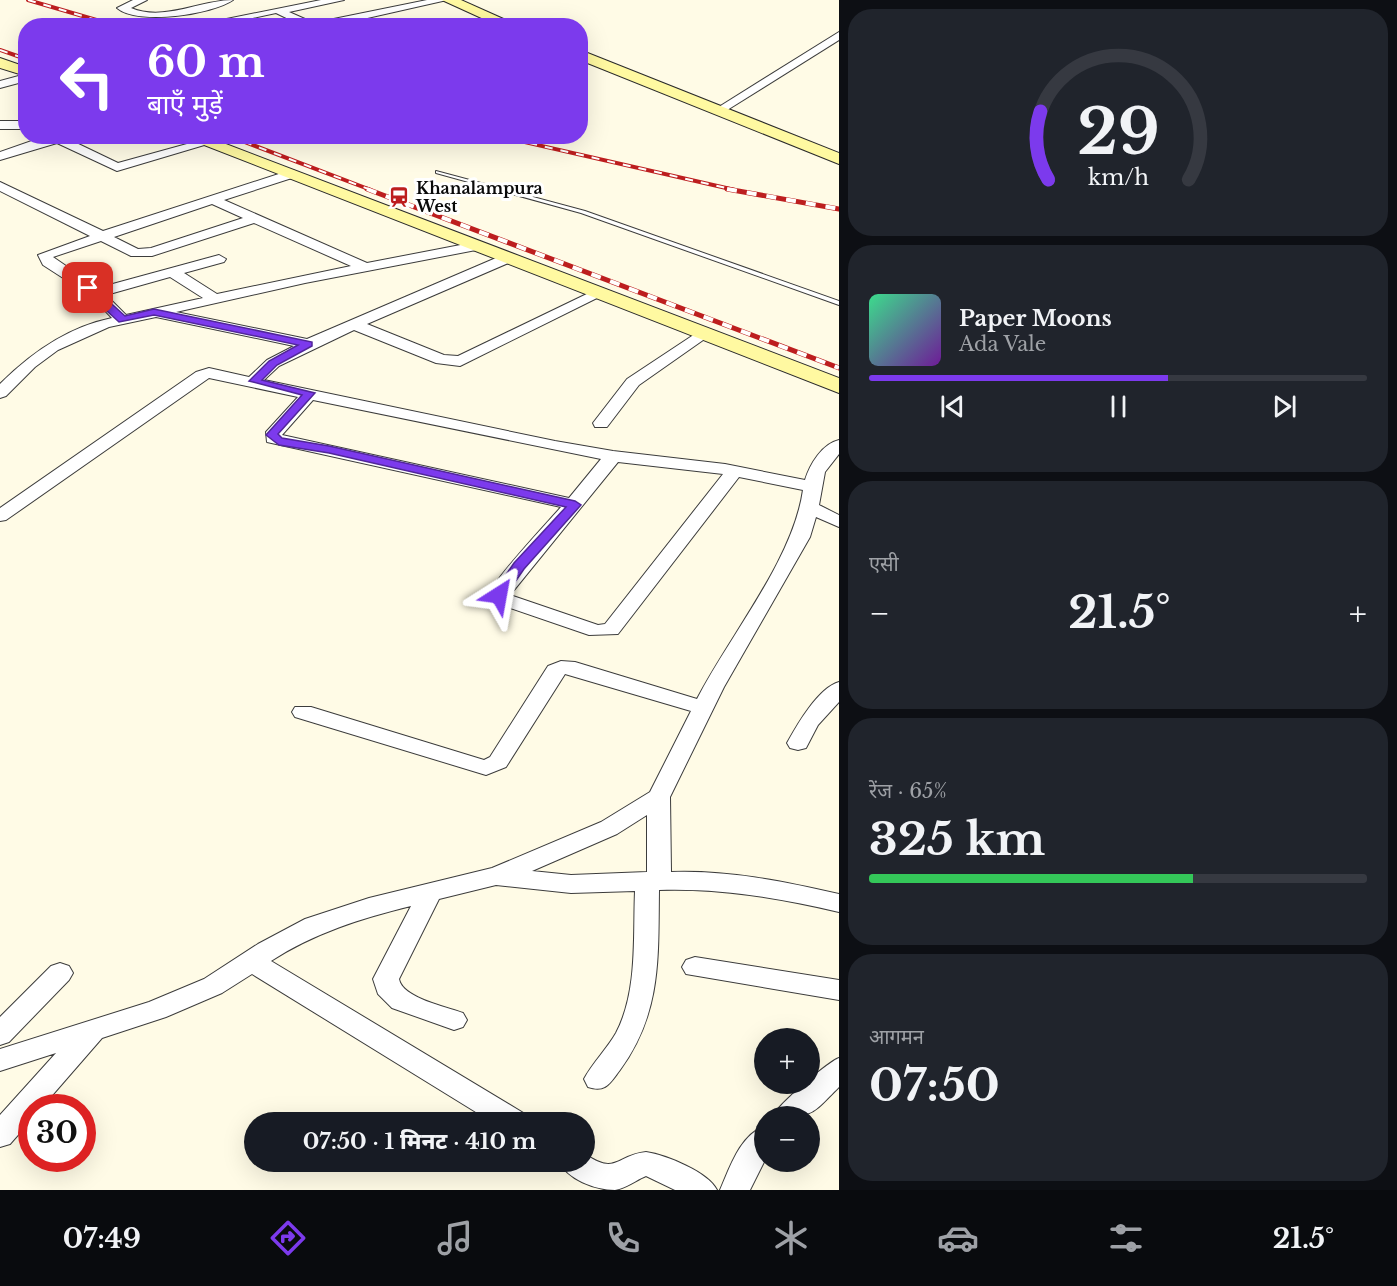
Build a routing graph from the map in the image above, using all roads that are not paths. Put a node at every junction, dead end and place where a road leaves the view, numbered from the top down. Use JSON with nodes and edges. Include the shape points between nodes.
{"nodes":[{"id":1,"x":142,"y":0,"type":"edge"},
{"id":2,"x":228,"y":0,"type":"edge"},
{"id":3,"x":339,"y":0,"type":"edge"},
{"id":4,"x":442,"y":0,"type":"edge"},
{"id":5,"x":449,"y":0,"type":"edge"},
{"id":6,"x":280,"y":10,"type":"junction"},
{"id":7,"x":238,"y":18,"type":"edge"},
{"id":8,"x":296,"y":18,"type":"edge"},
{"id":9,"x":353,"y":18,"type":"edge"},
{"id":10,"x":489,"y":18,"type":"edge"},
{"id":11,"x":839,"y":35,"type":"edge"},
{"id":12,"x":588,"y":57,"type":"edge"},
{"id":13,"x":0,"y":63,"type":"edge"},
{"id":14,"x":18,"y":69,"type":"edge"},
{"id":15,"x":18,"y":79,"type":"edge"},
{"id":16,"x":0,"y":85,"type":"edge"},
{"id":17,"x":720,"y":110,"type":"junction"},
{"id":18,"x":0,"y":124,"type":"edge"},
{"id":19,"x":18,"y":124,"type":"edge"},
{"id":20,"x":37,"y":144,"type":"edge"},
{"id":21,"x":73,"y":144,"type":"edge"},
{"id":22,"x":185,"y":144,"type":"edge"},
{"id":23,"x":208,"y":144,"type":"edge"},
{"id":24,"x":0,"y":156,"type":"edge"},
{"id":25,"x":839,"y":159,"type":"edge"},
{"id":26,"x":438,"y":172,"type":"dead end"},
{"id":27,"x":291,"y":174,"type":"junction"},
{"id":28,"x":0,"y":186,"type":"edge"},
{"id":29,"x":210,"y":199,"type":"junction"},
{"id":30,"x":254,"y":219,"type":"junction"},
{"id":31,"x":100,"y":236,"type":"junction"},
{"id":32,"x":476,"y":246,"type":"junction"},
{"id":33,"x":508,"y":258,"type":"junction"},
{"id":34,"x":219,"y":259,"type":"dead end"},
{"id":35,"x":365,"y":267,"type":"junction"},
{"id":36,"x":172,"y":272,"type":"junction"},
{"id":37,"x":96,"y":293,"type":"junction"},
{"id":38,"x":598,"y":294,"type":"junction"},
{"id":39,"x":215,"y":299,"type":"junction"},
{"id":40,"x":839,"y":303,"type":"edge"},
{"id":41,"x":154,"y":312,"type":"junction"},
{"id":42,"x":123,"y":320,"type":"junction"},
{"id":43,"x":353,"y":324,"type":"junction"},
{"id":44,"x":701,"y":335,"type":"junction"},
{"id":45,"x":309,"y":344,"type":"junction"},
{"id":46,"x":0,"y":370,"type":"edge"},
{"id":47,"x":21,"y":372,"type":"junction"},
{"id":48,"x":254,"y":381,"type":"junction"},
{"id":49,"x":839,"y":386,"type":"edge"},
{"id":50,"x":0,"y":393,"type":"edge"},
{"id":51,"x":310,"y":393,"type":"junction"},
{"id":52,"x":601,"y":423,"type":"dead end"},
{"id":53,"x":839,"y":446,"type":"edge"},
{"id":54,"x":613,"y":456,"type":"junction"},
{"id":55,"x":735,"y":471,"type":"junction"},
{"id":56,"x":811,"y":497,"type":"junction"},
{"id":57,"x":575,"y":505,"type":"junction"},
{"id":58,"x":0,"y":516,"type":"edge"},
{"id":59,"x":839,"y":522,"type":"edge"},
{"id":60,"x":839,"y":689,"type":"edge"},
{"id":61,"x":704,"y":708,"type":"junction"},
{"id":62,"x":303,"y":712,"type":"dead end"},
{"id":63,"x":798,"y":743,"type":"dead end"},
{"id":64,"x":659,"y":797,"type":"junction"},
{"id":65,"x":497,"y":876,"type":"junction"},
{"id":66,"x":653,"y":881,"type":"junction"},
{"id":67,"x":430,"y":892,"type":"junction"},
{"id":68,"x":839,"y":903,"type":"edge"},
{"id":69,"x":251,"y":961,"type":"junction"},
{"id":70,"x":695,"y":967,"type":"dead end"},
{"id":71,"x":60,"y":973,"type":"dead end"},
{"id":72,"x":839,"y":990,"type":"edge"},
{"id":73,"x":454,"y":1020,"type":"dead end"},
{"id":74,"x":93,"y":1030,"type":"junction"},
{"id":75,"x":0,"y":1034,"type":"edge"},
{"id":76,"x":0,"y":1060,"type":"edge"},
{"id":77,"x":839,"y":1069,"type":"edge"},
{"id":78,"x":598,"y":1079,"type":"dead end"},
{"id":79,"x":801,"y":1106,"type":"edge"},
{"id":80,"x":499,"y":1112,"type":"edge"},
{"id":81,"x":0,"y":1135,"type":"edge"},
{"id":82,"x":754,"y":1152,"type":"edge"},
{"id":83,"x":590,"y":1172,"type":"edge"},
{"id":84,"x":609,"y":1184,"type":"edge"},
{"id":85,"x":702,"y":1190,"type":"edge"},
{"id":86,"x":735,"y":1190,"type":"edge"}],
"edges":[{"from":1,"to":2,"type":"street","via":[[122,8],[153,16]]},
{"from":3,"to":6,"type":"street"},
{"from":4,"to":9,"type":"street"},
{"from":5,"to":10,"type":"main road"},
{"from":6,"to":7,"type":"street"},
{"from":6,"to":8,"type":"street"},
{"from":11,"to":17,"type":"street"},
{"from":12,"to":17,"type":"main road"},
{"from":13,"to":14,"type":"main road"},
{"from":15,"to":16,"type":"street"},
{"from":17,"to":25,"type":"main road"},
{"from":18,"to":19,"type":"street"},
{"from":20,"to":24,"type":"street"},
{"from":21,"to":22,"type":"street","via":[[117,167]]},
{"from":23,"to":27,"type":"main road"},
{"from":26,"to":40,"type":"lane","via":[[583,212]]},
{"from":27,"to":29,"type":"street"},
{"from":27,"to":32,"type":"main road"},
{"from":28,"to":31,"type":"street"},
{"from":29,"to":30,"type":"street"},
{"from":29,"to":31,"type":"street"},
{"from":30,"to":31,"type":"street","via":[[142,254]]},
{"from":30,"to":35,"type":"street"},
{"from":31,"to":37,"type":"street","via":[[45,258]]},
{"from":32,"to":33,"type":"main road"},
{"from":32,"to":35,"type":"street"},
{"from":33,"to":38,"type":"main road"},
{"from":33,"to":43,"type":"street"},
{"from":34,"to":36,"type":"street"},
{"from":35,"to":39,"type":"street"},
{"from":36,"to":37,"type":"street"},
{"from":36,"to":39,"type":"street"},
{"from":37,"to":42,"type":"street"},
{"from":38,"to":43,"type":"street","via":[[460,361],[442,360]]},
{"from":38,"to":44,"type":"main road"},
{"from":39,"to":41,"type":"street"},
{"from":41,"to":42,"type":"street"},
{"from":41,"to":45,"type":"street"},
{"from":42,"to":47,"type":"street","via":[[53,347]]},
{"from":43,"to":45,"type":"street"},
{"from":44,"to":49,"type":"main road"},
{"from":44,"to":52,"type":"street","via":[[633,382]]},
{"from":45,"to":48,"type":"street","via":[[273,363]]},
{"from":46,"to":47,"type":"street"},
{"from":47,"to":50,"type":"street"},
{"from":48,"to":51,"type":"street"},
{"from":48,"to":58,"type":"street","via":[[218,373],[202,375]]},
{"from":51,"to":54,"type":"street"},
{"from":51,"to":57,"type":"street","via":[[274,432],[273,438]]},
{"from":53,"to":56,"type":"street","via":[[824,458],[813,476]]},
{"from":54,"to":55,"type":"street"},
{"from":54,"to":57,"type":"street"},
{"from":55,"to":56,"type":"street"},
{"from":55,"to":57,"type":"street","via":[[615,625],[603,632],[506,602],[499,595],[519,566]]},
{"from":56,"to":59,"type":"street"},
{"from":56,"to":61,"type":"street","via":[[801,537]]},
{"from":60,"to":63,"type":"street","via":[[809,722]]},
{"from":61,"to":62,"type":"street","via":[[561,667],[498,762],[486,768]]},
{"from":61,"to":64,"type":"street"},
{"from":64,"to":65,"type":"street","via":[[609,828]]},
{"from":64,"to":66,"type":"street"},
{"from":65,"to":66,"type":"street","via":[[571,884]]},
{"from":65,"to":67,"type":"street"},
{"from":66,"to":68,"type":"street","via":[[697,880],[769,887]]},
{"from":66,"to":78,"type":"street","via":[[638,1011],[628,1035]]},
{"from":67,"to":69,"type":"street","via":[[314,926]]},
{"from":67,"to":73,"type":"street","via":[[385,987],[400,1001]]},
{"from":69,"to":74,"type":"street","via":[[213,986],[157,1010]]},
{"from":69,"to":80,"type":"street"},
{"from":70,"to":72,"type":"street"},
{"from":71,"to":75,"type":"street"},
{"from":74,"to":76,"type":"street"},
{"from":74,"to":81,"type":"street"},
{"from":77,"to":79,"type":"street"},
{"from":82,"to":86,"type":"street"},
{"from":83,"to":84,"type":"street"},
{"from":84,"to":85,"type":"street","via":[[636,1165],[646,1164]]}]}
